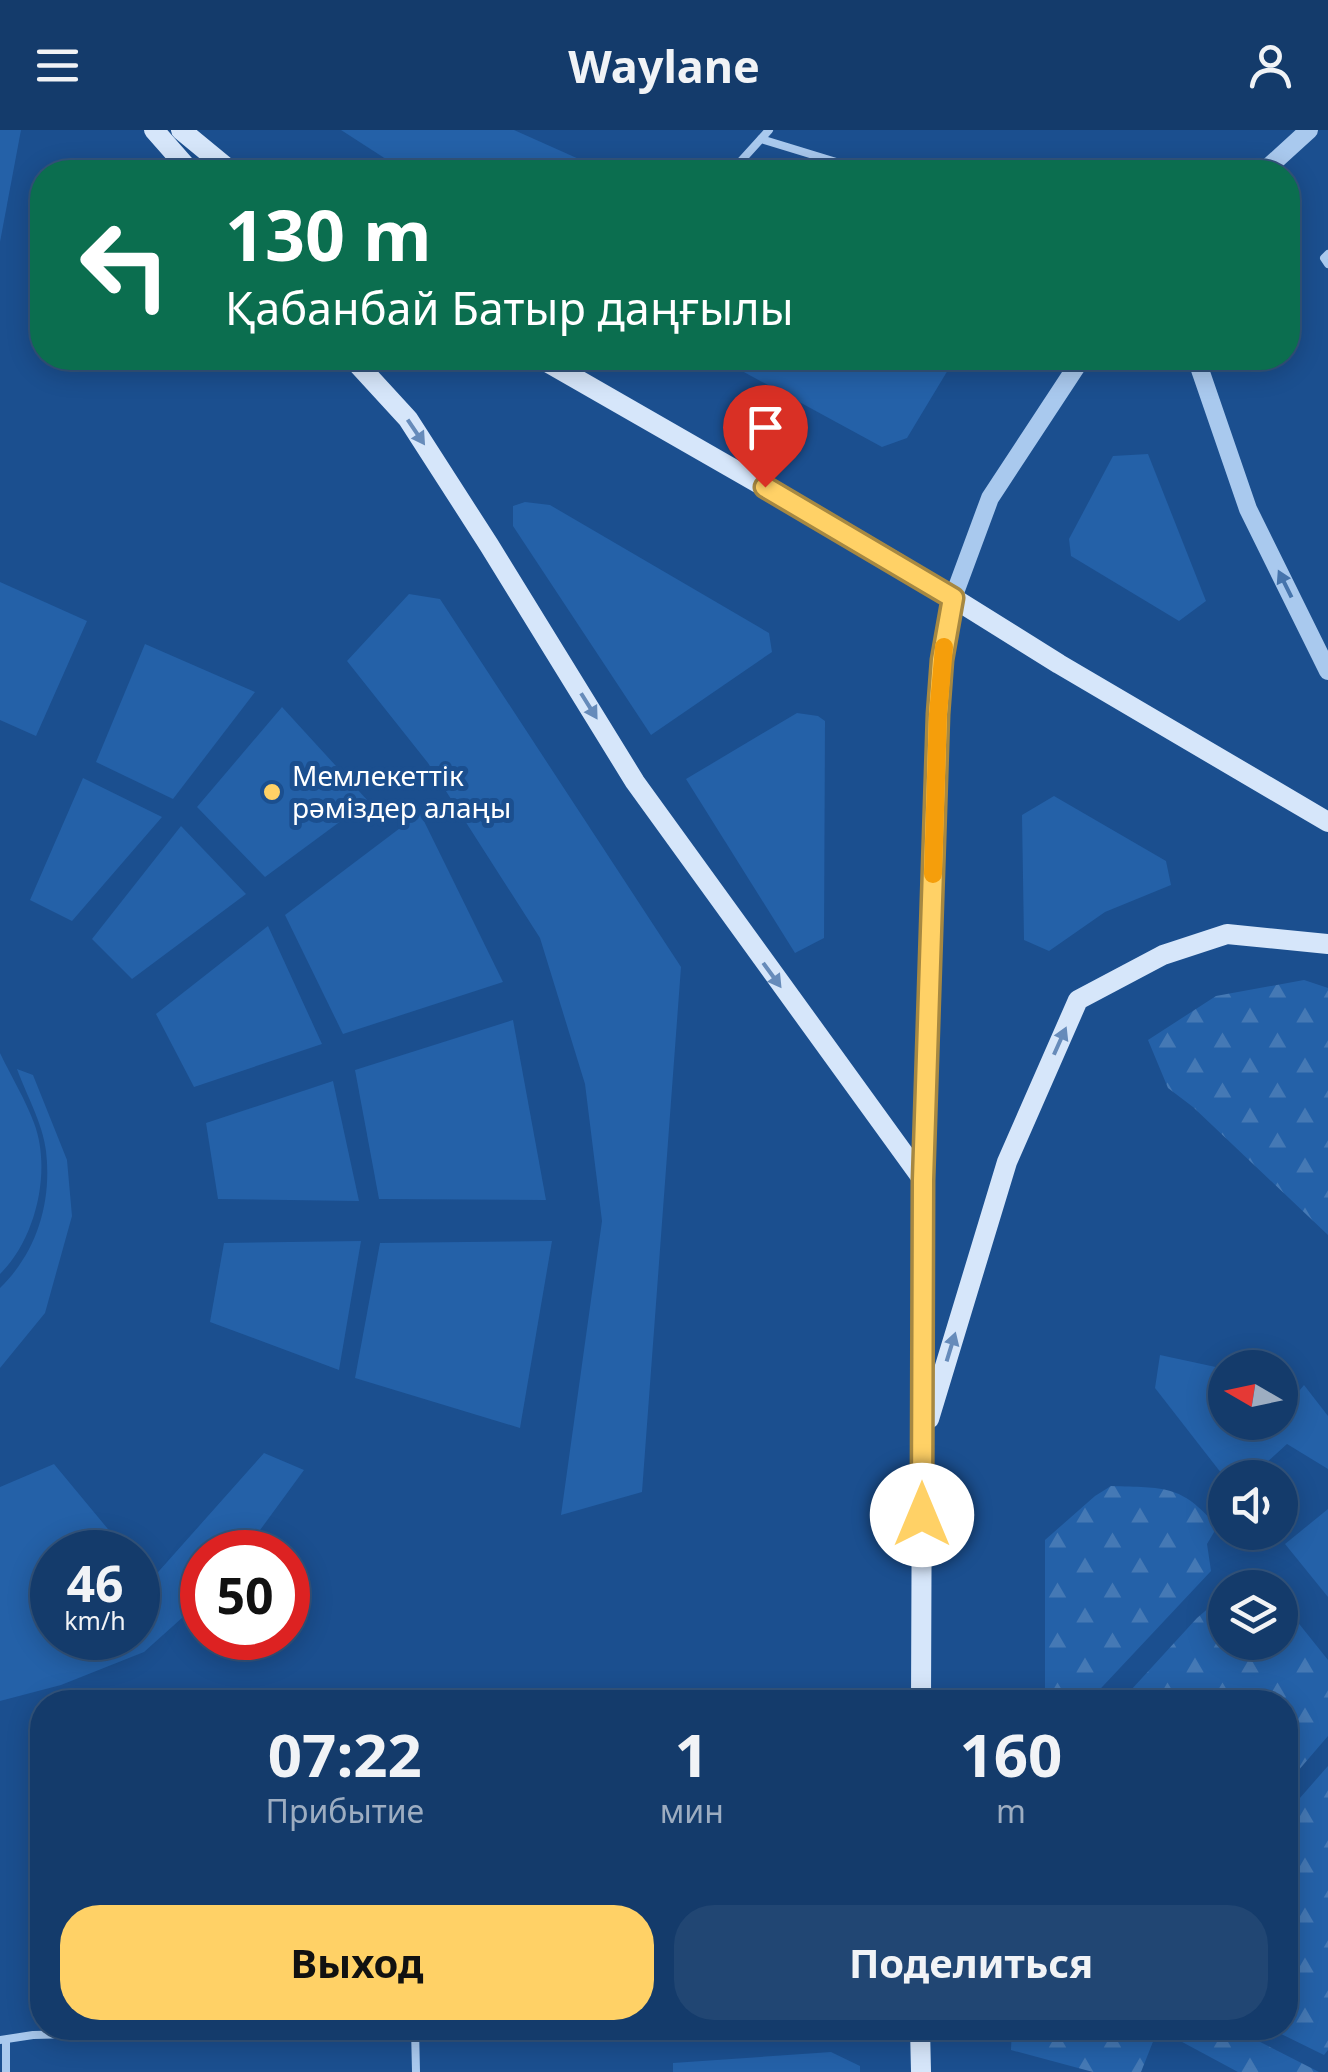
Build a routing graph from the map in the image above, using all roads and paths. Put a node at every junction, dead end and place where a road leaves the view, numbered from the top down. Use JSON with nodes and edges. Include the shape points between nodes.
{"nodes":[{"id":1,"x":154,"y":130,"type":"edge"},
{"id":2,"x":180,"y":130,"type":"edge"},
{"id":3,"x":769,"y":130,"type":"edge"},
{"id":4,"x":1308,"y":130,"type":"edge"},
{"id":5,"x":761,"y":139,"type":"junction"},
{"id":6,"x":180,"y":160,"type":"edge"},
{"id":7,"x":217,"y":160,"type":"edge"},
{"id":8,"x":742,"y":160,"type":"edge"},
{"id":9,"x":830,"y":160,"type":"edge"},
{"id":10,"x":1276,"y":160,"type":"edge"},
{"id":11,"x":1328,"y":254,"type":"edge"},
{"id":12,"x":1328,"y":264,"type":"edge"},
{"id":13,"x":363,"y":370,"type":"edge"},
{"id":14,"x":561,"y":370,"type":"edge"},
{"id":15,"x":1074,"y":370,"type":"edge"},
{"id":16,"x":1200,"y":370,"type":"edge"},
{"id":17,"x":953,"y":598,"type":"junction"},
{"id":18,"x":1328,"y":671,"type":"edge"},
{"id":19,"x":1328,"y":822,"type":"edge"},
{"id":20,"x":1328,"y":944,"type":"edge"},
{"id":21,"x":923,"y":1180,"type":"junction"},
{"id":22,"x":923,"y":1440,"type":"junction"},
{"id":23,"x":922,"y":1690,"type":"edge"},
{"id":24,"x":30,"y":2036,"type":"edge"},
{"id":25,"x":3,"y":2040,"type":"edge"},
{"id":26,"x":415,"y":2040,"type":"edge"},
{"id":27,"x":920,"y":2040,"type":"edge"},
{"id":28,"x":6,"y":2072,"type":"edge"},
{"id":29,"x":416,"y":2072,"type":"edge"},
{"id":30,"x":921,"y":2072,"type":"edge"}],
"edges":[{"from":1,"to":6,"type":"main road"},
{"from":2,"to":7,"type":"main road"},
{"from":3,"to":5,"type":"lane"},
{"from":4,"to":10,"type":"street"},
{"from":5,"to":8,"type":"lane"},
{"from":5,"to":9,"type":"lane"},
{"from":11,"to":12,"type":"lane"},
{"from":13,"to":21,"type":"main road","one_way":true,"via":[[408,419],[635,782]]},
{"from":14,"to":17,"type":"main road"},
{"from":15,"to":17,"type":"street","via":[[990,498]]},
{"from":18,"to":16,"type":"street","one_way":true,"via":[[1248,509]]},
{"from":17,"to":19,"type":"main road"},
{"from":17,"to":21,"type":"main road","via":[[938,714]]},
{"from":22,"to":20,"type":"main road","one_way":true,"via":[[1008,1162],[1078,1000],[1163,955],[1228,934]]},
{"from":21,"to":22,"type":"main road"},
{"from":22,"to":23,"type":"main road"},
{"from":24,"to":25,"type":"lane"},
{"from":25,"to":28,"type":"lane"},
{"from":26,"to":29,"type":"lane"},
{"from":27,"to":30,"type":"main road"}]}
